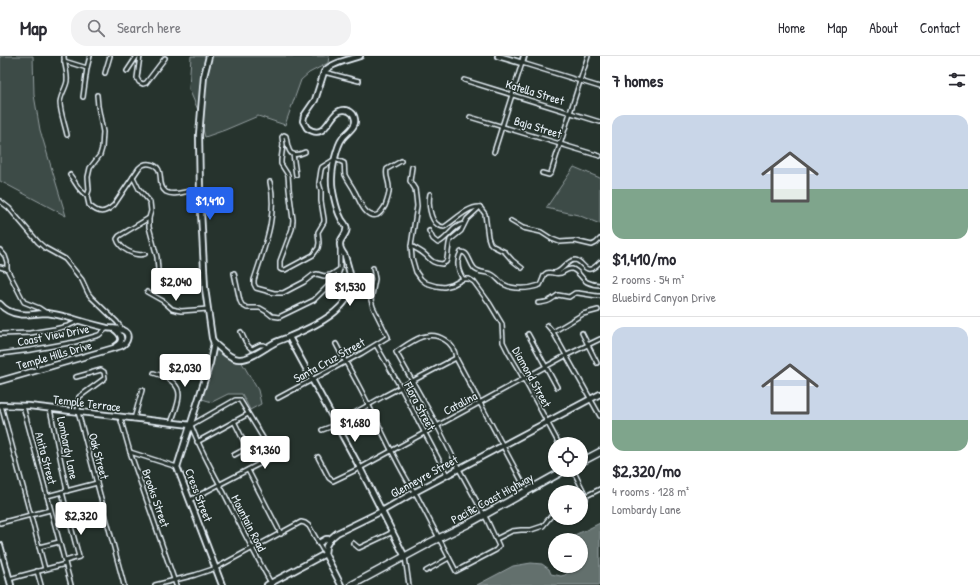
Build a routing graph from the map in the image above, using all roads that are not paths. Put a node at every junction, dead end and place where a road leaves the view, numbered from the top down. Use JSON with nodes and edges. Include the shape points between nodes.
{"nodes":[{"id":1,"x":64,"y":56,"type":"edge"},
{"id":2,"x":90,"y":56,"type":"edge"},
{"id":3,"x":110,"y":56,"type":"edge"},
{"id":4,"x":138,"y":56,"type":"edge"},
{"id":5,"x":209,"y":56,"type":"edge"},
{"id":6,"x":360,"y":56,"type":"edge"},
{"id":7,"x":498,"y":56,"type":"edge"},
{"id":8,"x":524,"y":56,"type":"edge"},
{"id":9,"x":588,"y":56,"type":"edge"},
{"id":10,"x":164,"y":58,"type":"dead end"},
{"id":11,"x":64,"y":61,"type":"junction"},
{"id":12,"x":522,"y":63,"type":"junction"},
{"id":13,"x":87,"y":68,"type":"junction"},
{"id":14,"x":127,"y":71,"type":"dead end"},
{"id":15,"x":324,"y":72,"type":"junction"},
{"id":16,"x":105,"y":73,"type":"dead end"},
{"id":17,"x":464,"y":80,"type":"dead end"},
{"id":18,"x":580,"y":81,"type":"junction"},
{"id":19,"x":359,"y":82,"type":"dead end"},
{"id":20,"x":600,"y":87,"type":"edge"},
{"id":21,"x":98,"y":95,"type":"dead end"},
{"id":22,"x":512,"y":95,"type":"junction"},
{"id":23,"x":82,"y":97,"type":"dead end"},
{"id":24,"x":570,"y":112,"type":"junction"},
{"id":25,"x":470,"y":117,"type":"dead end"},
{"id":26,"x":600,"y":122,"type":"edge"},
{"id":27,"x":502,"y":126,"type":"junction"},
{"id":28,"x":68,"y":135,"type":"dead end"},
{"id":29,"x":561,"y":144,"type":"junction"},
{"id":30,"x":305,"y":152,"type":"dead end"},
{"id":31,"x":494,"y":152,"type":"dead end"},
{"id":32,"x":293,"y":154,"type":"junction"},
{"id":33,"x":600,"y":156,"type":"edge"},
{"id":34,"x":335,"y":159,"type":"junction"},
{"id":35,"x":401,"y":161,"type":"dead end"},
{"id":36,"x":412,"y":167,"type":"dead end"},
{"id":37,"x":542,"y":173,"type":"dead end"},
{"id":38,"x":70,"y":175,"type":"dead end"},
{"id":39,"x":296,"y":175,"type":"dead end"},
{"id":40,"x":133,"y":177,"type":"junction"},
{"id":41,"x":270,"y":182,"type":"dead end"},
{"id":42,"x":200,"y":192,"type":"junction"},
{"id":43,"x":430,"y":194,"type":"dead end"},
{"id":44,"x":87,"y":196,"type":"junction"},
{"id":45,"x":0,"y":201,"type":"edge"},
{"id":46,"x":480,"y":207,"type":"junction"},
{"id":47,"x":149,"y":218,"type":"junction"},
{"id":48,"x":511,"y":221,"type":"dead end"},
{"id":49,"x":464,"y":224,"type":"junction"},
{"id":50,"x":429,"y":231,"type":"dead end"},
{"id":51,"x":600,"y":239,"type":"edge"},
{"id":52,"x":411,"y":246,"type":"junction"},
{"id":53,"x":340,"y":248,"type":"junction"},
{"id":54,"x":0,"y":250,"type":"edge"},
{"id":55,"x":144,"y":254,"type":"dead end"},
{"id":56,"x":600,"y":262,"type":"edge"},
{"id":57,"x":0,"y":267,"type":"edge"},
{"id":58,"x":373,"y":268,"type":"dead end"},
{"id":59,"x":522,"y":268,"type":"dead end"},
{"id":60,"x":7,"y":269,"type":"junction"},
{"id":61,"x":340,"y":269,"type":"junction"},
{"id":62,"x":158,"y":270,"type":"dead end"},
{"id":63,"x":234,"y":273,"type":"dead end"},
{"id":64,"x":554,"y":273,"type":"junction"},
{"id":65,"x":463,"y":279,"type":"junction"},
{"id":66,"x":600,"y":285,"type":"edge"},
{"id":67,"x":147,"y":292,"type":"dead end"},
{"id":68,"x":600,"y":296,"type":"edge"},
{"id":69,"x":538,"y":302,"type":"dead end"},
{"id":70,"x":0,"y":304,"type":"edge"},
{"id":71,"x":208,"y":310,"type":"junction"},
{"id":72,"x":598,"y":310,"type":"dead end"},
{"id":73,"x":46,"y":314,"type":"junction"},
{"id":74,"x":79,"y":321,"type":"junction"},
{"id":75,"x":117,"y":322,"type":"junction"},
{"id":76,"x":547,"y":325,"type":"dead end"},
{"id":77,"x":107,"y":328,"type":"junction"},
{"id":78,"x":114,"y":329,"type":"junction"},
{"id":79,"x":122,"y":329,"type":"junction"},
{"id":80,"x":241,"y":332,"type":"dead end"},
{"id":81,"x":553,"y":332,"type":"junction"},
{"id":82,"x":582,"y":333,"type":"dead end"},
{"id":83,"x":0,"y":334,"type":"edge"},
{"id":84,"x":528,"y":334,"type":"dead end"},
{"id":85,"x":289,"y":337,"type":"junction"},
{"id":86,"x":600,"y":339,"type":"edge"},
{"id":87,"x":214,"y":343,"type":"junction"},
{"id":88,"x":336,"y":344,"type":"dead end"},
{"id":89,"x":376,"y":345,"type":"junction"},
{"id":90,"x":588,"y":345,"type":"junction"},
{"id":91,"x":113,"y":348,"type":"junction"},
{"id":92,"x":267,"y":348,"type":"junction"},
{"id":93,"x":0,"y":354,"type":"edge"},
{"id":94,"x":567,"y":355,"type":"junction"},
{"id":95,"x":456,"y":358,"type":"junction"},
{"id":96,"x":345,"y":362,"type":"junction"},
{"id":97,"x":598,"y":363,"type":"dead end"},
{"id":98,"x":546,"y":367,"type":"junction"},
{"id":99,"x":154,"y":373,"type":"dead end"},
{"id":100,"x":76,"y":377,"type":"dead end"},
{"id":101,"x":524,"y":379,"type":"junction"},
{"id":102,"x":312,"y":380,"type":"junction"},
{"id":103,"x":0,"y":381,"type":"edge"},
{"id":104,"x":413,"y":381,"type":"junction"},
{"id":105,"x":557,"y":387,"type":"dead end"},
{"id":106,"x":401,"y":388,"type":"junction"},
{"id":107,"x":142,"y":390,"type":"dead end"},
{"id":108,"x":600,"y":394,"type":"edge"},
{"id":109,"x":278,"y":398,"type":"dead end"},
{"id":110,"x":590,"y":399,"type":"junction"},
{"id":111,"x":480,"y":402,"type":"junction"},
{"id":112,"x":0,"y":405,"type":"edge"},
{"id":113,"x":369,"y":405,"type":"junction"},
{"id":114,"x":23,"y":406,"type":"junction"},
{"id":115,"x":50,"y":409,"type":"junction"},
{"id":116,"x":78,"y":412,"type":"junction"},
{"id":117,"x":248,"y":414,"type":"junction"},
{"id":118,"x":600,"y":416,"type":"edge"},
{"id":119,"x":120,"y":417,"type":"junction"},
{"id":120,"x":134,"y":419,"type":"junction"},
{"id":121,"x":234,"y":422,"type":"junction"},
{"id":122,"x":547,"y":422,"type":"junction"},
{"id":123,"x":171,"y":423,"type":"junction"},
{"id":124,"x":336,"y":424,"type":"junction"},
{"id":125,"x":191,"y":425,"type":"junction"},
{"id":126,"x":437,"y":425,"type":"junction"},
{"id":127,"x":322,"y":430,"type":"dead end"},
{"id":128,"x":424,"y":432,"type":"junction"},
{"id":129,"x":555,"y":437,"type":"edge"},
{"id":130,"x":197,"y":442,"type":"junction"},
{"id":131,"x":503,"y":445,"type":"junction"},
{"id":132,"x":391,"y":450,"type":"junction"},
{"id":133,"x":130,"y":452,"type":"junction"},
{"id":134,"x":600,"y":452,"type":"edge"},
{"id":135,"x":234,"y":455,"type":"dead end"},
{"id":136,"x":318,"y":457,"type":"dead end"},
{"id":137,"x":588,"y":458,"type":"edge"},
{"id":138,"x":177,"y":467,"type":"junction"},
{"id":139,"x":360,"y":468,"type":"junction"},
{"id":140,"x":459,"y":468,"type":"junction"},
{"id":141,"x":248,"y":470,"type":"junction"},
{"id":142,"x":447,"y":475,"type":"junction"},
{"id":143,"x":552,"y":477,"type":"edge"},
{"id":144,"x":96,"y":483,"type":"junction"},
{"id":145,"x":219,"y":485,"type":"junction"},
{"id":146,"x":600,"y":489,"type":"edge"},
{"id":147,"x":67,"y":491,"type":"junction"},
{"id":148,"x":527,"y":491,"type":"junction"},
{"id":149,"x":62,"y":492,"type":"junction"},
{"id":150,"x":415,"y":492,"type":"junction"},
{"id":151,"x":588,"y":495,"type":"edge"},
{"id":152,"x":47,"y":496,"type":"junction"},
{"id":153,"x":190,"y":500,"type":"junction"},
{"id":154,"x":50,"y":510,"type":"junction"},
{"id":155,"x":382,"y":511,"type":"junction"},
{"id":156,"x":484,"y":514,"type":"junction"},
{"id":157,"x":30,"y":516,"type":"junction"},
{"id":158,"x":548,"y":520,"type":"edge"},
{"id":159,"x":0,"y":523,"type":"edge"},
{"id":160,"x":393,"y":532,"type":"junction"},
{"id":161,"x":280,"y":534,"type":"junction"},
{"id":162,"x":439,"y":538,"type":"junction"},
{"id":163,"x":330,"y":539,"type":"junction"},
{"id":164,"x":496,"y":539,"type":"junction"},
{"id":165,"x":59,"y":542,"type":"junction"},
{"id":166,"x":319,"y":543,"type":"junction"},
{"id":167,"x":353,"y":543,"type":"dead end"},
{"id":168,"x":0,"y":545,"type":"edge"},
{"id":169,"x":39,"y":547,"type":"junction"},
{"id":170,"x":252,"y":549,"type":"junction"},
{"id":171,"x":325,"y":554,"type":"junction"},
{"id":172,"x":405,"y":557,"type":"junction"},
{"id":173,"x":449,"y":558,"type":"junction"},
{"id":174,"x":65,"y":562,"type":"junction"},
{"id":175,"x":216,"y":568,"type":"junction"},
{"id":176,"x":45,"y":570,"type":"junction"},
{"id":177,"x":37,"y":571,"type":"junction"},
{"id":178,"x":426,"y":571,"type":"dead end"},
{"id":179,"x":9,"y":579,"type":"junction"},
{"id":180,"x":175,"y":580,"type":"junction"},
{"id":181,"x":270,"y":584,"type":"edge"},
{"id":182,"x":11,"y":585,"type":"edge"},
{"id":183,"x":41,"y":585,"type":"edge"},
{"id":184,"x":71,"y":585,"type":"edge"},
{"id":185,"x":124,"y":585,"type":"edge"},
{"id":186,"x":155,"y":585,"type":"edge"},
{"id":187,"x":176,"y":585,"type":"edge"},
{"id":188,"x":222,"y":585,"type":"edge"},
{"id":189,"x":341,"y":585,"type":"edge"},
{"id":190,"x":352,"y":585,"type":"edge"},
{"id":191,"x":409,"y":585,"type":"edge"}],
"edges":[{"from":1,"to":11,"type":"street"},
{"from":2,"to":13,"type":"street"},
{"from":3,"to":16,"type":"street"},
{"from":4,"to":10,"type":"street","via":[[137,78],[143,84]]},
{"from":4,"to":14,"type":"street"},
{"from":5,"to":42,"type":"street","via":[[204,76],[199,135]]},
{"from":6,"to":15,"type":"street","via":[[331,65]]},
{"from":7,"to":12,"type":"street"},
{"from":8,"to":12,"type":"street"},
{"from":9,"to":18,"type":"street"},
{"from":11,"to":13,"type":"street"},
{"from":11,"to":28,"type":"street","via":[[67,80],[60,102]]},
{"from":12,"to":18,"type":"street"},
{"from":12,"to":22,"type":"street"},
{"from":13,"to":23,"type":"street"},
{"from":15,"to":19,"type":"street"},
{"from":15,"to":34,"type":"street","via":[[315,100],[303,121],[307,128],[315,132],[324,129],[339,111],[349,111],[353,114],[355,124],[340,143]]},
{"from":17,"to":22,"type":"street","name":"Katella Street"},
{"from":18,"to":20,"type":"street"},
{"from":18,"to":24,"type":"street"},
{"from":21,"to":44,"type":"street","via":[[103,141],[100,155],[90,168]]},
{"from":22,"to":24,"type":"street","name":"Katella Street"},
{"from":22,"to":27,"type":"street"},
{"from":24,"to":26,"type":"street","name":"Katella Street"},
{"from":24,"to":29,"type":"street"},
{"from":25,"to":27,"type":"street","name":"Baja Street"},
{"from":27,"to":29,"type":"street","name":"Baja Street"},
{"from":27,"to":31,"type":"street"},
{"from":29,"to":33,"type":"street","name":"Baja Street"},
{"from":29,"to":37,"type":"street","via":[[552,173]]},
{"from":30,"to":32,"type":"street"},
{"from":32,"to":34,"type":"street","via":[[287,148],[284,135],[281,160],[288,175],[293,220],[280,261],[282,270],[313,255],[318,248],[319,230],[324,222],[319,183],[321,170]]},
{"from":32,"to":39,"type":"street"},
{"from":34,"to":35,"type":"street","via":[[344,163],[345,175],[364,210],[372,215],[379,213],[386,205],[389,190],[387,169]]},
{"from":34,"to":53,"type":"street","via":[[332,184],[340,218],[347,230],[340,241]]},
{"from":36,"to":52,"type":"street","via":[[410,181],[415,189],[417,206]]},
{"from":38,"to":44,"type":"street","via":[[78,189]]},
{"from":40,"to":42,"type":"street","via":[[143,164],[148,163],[156,166],[160,172],[161,187],[164,191],[173,194]]},
{"from":40,"to":44,"type":"street","via":[[114,205],[104,212],[94,210],[89,205]]},
{"from":40,"to":47,"type":"street","via":[[139,190],[150,202]]},
{"from":41,"to":61,"type":"street","via":[[272,222],[254,280],[256,288],[283,293],[313,275],[331,275]]},
{"from":42,"to":71,"type":"street","via":[[204,283]]},
{"from":43,"to":46,"type":"street","via":[[433,216],[442,227],[473,208]]},
{"from":45,"to":75,"type":"street","via":[[38,242],[65,259],[82,280],[91,297]]},
{"from":46,"to":49,"type":"street"},
{"from":46,"to":59,"type":"street","via":[[485,214],[490,243],[505,252]]},
{"from":47,"to":55,"type":"street","via":[[117,239],[126,250]]},
{"from":47,"to":62,"type":"street"},
{"from":48,"to":51,"type":"street","via":[[560,242],[575,241],[592,245]]},
{"from":49,"to":50,"type":"street","via":[[460,224],[438,243]]},
{"from":49,"to":52,"type":"street","via":[[450,240],[446,262],[442,264],[430,260]]},
{"from":52,"to":65,"type":"street","via":[[416,272],[426,283],[444,287]]},
{"from":53,"to":61,"type":"street"},
{"from":53,"to":85,"type":"street","via":[[351,280],[345,301],[323,320]]},
{"from":54,"to":60,"type":"street","via":[[5,256]]},
{"from":56,"to":64,"type":"street","via":[[585,269],[574,260]]},
{"from":57,"to":60,"type":"street"},
{"from":58,"to":89,"type":"street","name":"Santa Cruz Street","via":[[375,279],[372,300],[388,337]]},
{"from":60,"to":73,"type":"street","via":[[24,302]]},
{"from":61,"to":63,"type":"street","via":[[338,275],[314,300],[277,317],[260,308],[247,308],[242,305]]},
{"from":64,"to":65,"type":"street","via":[[545,274],[540,285],[534,288],[505,285],[493,275],[476,270],[465,252],[461,252],[458,270]]},
{"from":64,"to":66,"type":"street","via":[[561,274],[572,269],[587,282]]},
{"from":65,"to":101,"type":"street","name":"Diamond Street","via":[[474,282],[490,304],[502,324],[503,342]]},
{"from":67,"to":71,"type":"street","via":[[172,309]]},
{"from":68,"to":69,"type":"street","via":[[575,293],[569,297],[558,295],[551,301]]},
{"from":70,"to":73,"type":"street","name":"Temple Hills Drive","via":[[4,309],[18,314]]},
{"from":71,"to":87,"type":"street"},
{"from":72,"to":81,"type":"street","via":[[584,314]]},
{"from":73,"to":74,"type":"street","name":"Temple Hills Drive"},
{"from":74,"to":77,"type":"street","name":"Temple Hills Drive"},
{"from":74,"to":83,"type":"street","via":[[55,329]]},
{"from":75,"to":78,"type":"street"},
{"from":75,"to":79,"type":"street"},
{"from":76,"to":81,"type":"street"},
{"from":77,"to":78,"type":"street","name":"Temple Hills Drive"},
{"from":77,"to":93,"type":"street","name":"Coast View Drive","via":[[99,335],[75,342]]},
{"from":78,"to":79,"type":"street","name":"Temple Hills Drive"},
{"from":78,"to":91,"type":"street","via":[[121,336],[121,340]]},
{"from":79,"to":91,"type":"street","name":"Temple Hills Drive","via":[[127,333],[128,340]]},
{"from":80,"to":92,"type":"street","via":[[250,347],[264,345]]},
{"from":81,"to":94,"type":"street"},
{"from":82,"to":90,"type":"street"},
{"from":84,"to":98,"type":"street"},
{"from":85,"to":92,"type":"street"},
{"from":85,"to":102,"type":"street"},
{"from":86,"to":90,"type":"street","name":"Catalina"},
{"from":87,"to":92,"type":"street","via":[[239,360]]},
{"from":87,"to":125,"type":"street","name":"Cress Street"},
{"from":88,"to":96,"type":"street"},
{"from":89,"to":96,"type":"street","name":"Santa Cruz Street"},
{"from":89,"to":106,"type":"street","name":"Flora Street"},
{"from":90,"to":94,"type":"street","name":"Catalina"},
{"from":90,"to":97,"type":"street"},
{"from":91,"to":103,"type":"street","name":"Temple Hills Drive"},
{"from":94,"to":98,"type":"street","name":"Catalina"},
{"from":94,"to":110,"type":"street"},
{"from":95,"to":104,"type":"street"},
{"from":95,"to":104,"type":"street","via":[[452,347],[442,337],[427,335],[418,338],[396,352]]},
{"from":95,"to":111,"type":"street"},
{"from":96,"to":102,"type":"street","name":"Santa Cruz Street"},
{"from":96,"to":113,"type":"street"},
{"from":98,"to":101,"type":"street","name":"Catalina"},
{"from":98,"to":105,"type":"street"},
{"from":99,"to":123,"type":"street","via":[[172,380],[178,389],[178,402]]},
{"from":100,"to":116,"type":"street","name":"Oak Street","via":[[101,370],[105,378],[79,397]]},
{"from":101,"to":111,"type":"street","name":"Catalina"},
{"from":101,"to":122,"type":"street","name":"Diamond Street"},
{"from":102,"to":109,"type":"street","name":"Santa Cruz Street"},
{"from":102,"to":124,"type":"street"},
{"from":104,"to":106,"type":"street"},
{"from":104,"to":126,"type":"street"},
{"from":106,"to":113,"type":"street"},
{"from":106,"to":128,"type":"street","name":"Flora Street"},
{"from":107,"to":120,"type":"street"},
{"from":108,"to":110,"type":"street","name":"Glenneyre Street"},
{"from":110,"to":118,"type":"street"},
{"from":110,"to":122,"type":"street","name":"Glenneyre Street"},
{"from":111,"to":126,"type":"street","name":"Catalina"},
{"from":111,"to":131,"type":"street"},
{"from":112,"to":114,"type":"street","name":"Temple Terrace"},
{"from":112,"to":157,"type":"street"},
{"from":113,"to":124,"type":"street"},
{"from":113,"to":132,"type":"street"},
{"from":114,"to":115,"type":"street","name":"Temple Terrace"},
{"from":114,"to":152,"type":"street","name":"Anita Street"},
{"from":115,"to":116,"type":"street","name":"Temple Terrace"},
{"from":115,"to":147,"type":"street","name":"Lombardy Lane"},
{"from":116,"to":119,"type":"street","name":"Temple Terrace"},
{"from":116,"to":144,"type":"street","name":"Oak Street"},
{"from":117,"to":121,"type":"street"},
{"from":117,"to":125,"type":"street","via":[[241,401],[235,400]]},
{"from":117,"to":141,"type":"street","via":[[274,456]]},
{"from":119,"to":120,"type":"street","name":"Temple Terrace"},
{"from":119,"to":133,"type":"street","name":"Brooks Street"},
{"from":120,"to":123,"type":"street","name":"Temple Terrace"},
{"from":121,"to":130,"type":"street"},
{"from":121,"to":135,"type":"street","via":[[247,448]]},
{"from":122,"to":129,"type":"street","name":"Diamond Street"},
{"from":122,"to":131,"type":"street","name":"Glenneyre Street"},
{"from":123,"to":125,"type":"street","name":"Temple Terrace"},
{"from":124,"to":127,"type":"street"},
{"from":124,"to":139,"type":"street"},
{"from":125,"to":130,"type":"street","name":"Mountain Road"},
{"from":125,"to":138,"type":"street","name":"Cress Street"},
{"from":126,"to":128,"type":"street","name":"Catalina"},
{"from":126,"to":140,"type":"street"},
{"from":128,"to":132,"type":"street","name":"Catalina"},
{"from":128,"to":142,"type":"street","name":"Flora Street"},
{"from":130,"to":145,"type":"street","name":"Mountain Road"},
{"from":131,"to":140,"type":"street","name":"Glenneyre Street"},
{"from":131,"to":148,"type":"street"},
{"from":132,"to":139,"type":"street","name":"Catalina"},
{"from":132,"to":150,"type":"street"},
{"from":133,"to":138,"type":"street"},
{"from":133,"to":180,"type":"street","name":"Brooks Street"},
{"from":134,"to":137,"type":"highway"},
{"from":136,"to":139,"type":"street","name":"Catalina","via":[[333,481]]},
{"from":138,"to":153,"type":"street","name":"Cress Street"},
{"from":139,"to":155,"type":"street"},
{"from":140,"to":142,"type":"street","name":"Glenneyre Street"},
{"from":140,"to":156,"type":"street"},
{"from":141,"to":145,"type":"street"},
{"from":141,"to":161,"type":"street"},
{"from":142,"to":150,"type":"street","name":"Glenneyre Street"},
{"from":143,"to":148,"type":"highway","name":"Pacific Coast Highway"},
{"from":144,"to":147,"type":"street"},
{"from":144,"to":185,"type":"street","name":"Oak Street"},
{"from":145,"to":153,"type":"street"},
{"from":145,"to":170,"type":"street","name":"Mountain Road"},
{"from":146,"to":151,"type":"street"},
{"from":147,"to":149,"type":"street"},
{"from":148,"to":156,"type":"highway","name":"Pacific Coast Highway"},
{"from":149,"to":152,"type":"street"},
{"from":149,"to":174,"type":"street","name":"Lombardy Lane","via":[[79,557]]},
{"from":150,"to":155,"type":"street","name":"Glenneyre Street"},
{"from":150,"to":162,"type":"street"},
{"from":152,"to":154,"type":"street","name":"Anita Street"},
{"from":153,"to":175,"type":"street","name":"Cress Street"},
{"from":154,"to":157,"type":"street"},
{"from":154,"to":165,"type":"street","name":"Anita Street"},
{"from":155,"to":160,"type":"street"},
{"from":155,"to":163,"type":"street","name":"Glenneyre Street"},
{"from":156,"to":162,"type":"highway","name":"Pacific Coast Highway"},
{"from":156,"to":164,"type":"street"},
{"from":157,"to":159,"type":"street"},
{"from":157,"to":169,"type":"street"},
{"from":158,"to":164,"type":"street","via":[[543,526],[531,530],[512,531]]},
{"from":160,"to":167,"type":"street","via":[[359,548]]},
{"from":160,"to":172,"type":"street"},
{"from":161,"to":166,"type":"street","via":[[301,522],[308,525]]},
{"from":161,"to":170,"type":"street"},
{"from":162,"to":172,"type":"highway","name":"Pacific Coast Highway"},
{"from":162,"to":173,"type":"street"},
{"from":163,"to":166,"type":"street","name":"Glenneyre Street"},
{"from":163,"to":171,"type":"street"},
{"from":164,"to":173,"type":"street","via":[[499,546],[496,550],[456,571]]},
{"from":165,"to":169,"type":"street"},
{"from":165,"to":174,"type":"street","name":"Anita Street"},
{"from":166,"to":171,"type":"street"},
{"from":168,"to":179,"type":"street"},
{"from":169,"to":176,"type":"street"},
{"from":170,"to":175,"type":"street"},
{"from":170,"to":181,"type":"street","name":"Mountain Road"},
{"from":171,"to":181,"type":"street"},
{"from":171,"to":189,"type":"street"},
{"from":172,"to":190,"type":"highway","name":"Pacific Coast Highway"},
{"from":172,"to":191,"type":"street"},
{"from":173,"to":178,"type":"street"},
{"from":174,"to":176,"type":"street"},
{"from":174,"to":184,"type":"street","name":"Anita Street"},
{"from":175,"to":180,"type":"street"},
{"from":175,"to":188,"type":"street","name":"Cress Street"},
{"from":176,"to":177,"type":"street"},
{"from":177,"to":179,"type":"street"},
{"from":177,"to":183,"type":"street"},
{"from":179,"to":182,"type":"street"},
{"from":180,"to":186,"type":"street"},
{"from":180,"to":187,"type":"street","name":"Brooks Street"}]}
